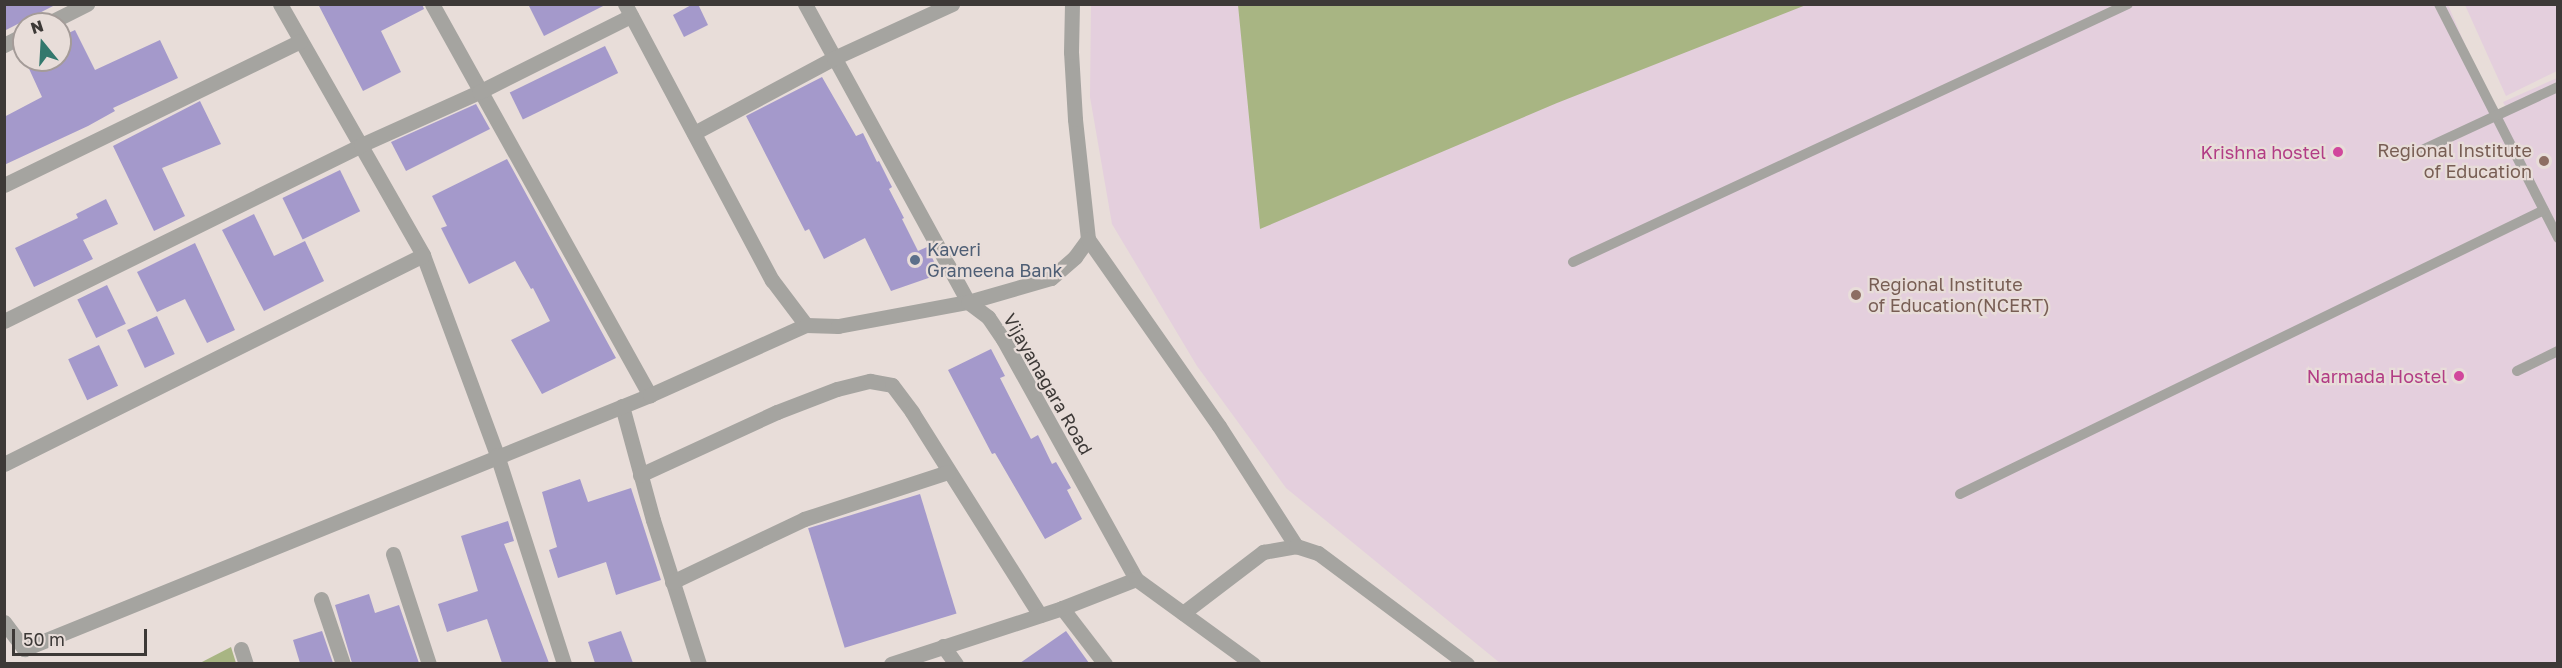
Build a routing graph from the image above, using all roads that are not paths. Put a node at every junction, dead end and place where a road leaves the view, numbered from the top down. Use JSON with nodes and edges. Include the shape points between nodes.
{"nodes":[{"id":1,"x":87,"y":4,"type":"edge"},
{"id":2,"x":280,"y":4,"type":"edge"},
{"id":3,"x":432,"y":4,"type":"edge"},
{"id":4,"x":805,"y":4,"type":"edge"},
{"id":5,"x":952,"y":4,"type":"edge"},
{"id":6,"x":1072,"y":4,"type":"edge"},
{"id":7,"x":2128,"y":4,"type":"edge"},
{"id":8,"x":2439,"y":4,"type":"edge"},
{"id":9,"x":628,"y":10,"type":"edge"},
{"id":10,"x":2104,"y":10,"type":"edge"},
{"id":11,"x":71,"y":12,"type":"edge"},
{"id":12,"x":300,"y":41,"type":"junction"},
{"id":13,"x":834,"y":58,"type":"junction"},
{"id":14,"x":2558,"y":87,"type":"edge"},
{"id":15,"x":479,"y":92,"type":"junction"},
{"id":16,"x":2495,"y":115,"type":"junction"},
{"id":17,"x":694,"y":133,"type":"junction"},
{"id":18,"x":361,"y":145,"type":"junction"},
{"id":19,"x":2420,"y":151,"type":"dead end"},
{"id":20,"x":4,"y":185,"type":"edge"},
{"id":21,"x":2544,"y":210,"type":"junction"},
{"id":22,"x":2558,"y":238,"type":"edge"},
{"id":23,"x":1088,"y":239,"type":"junction"},
{"id":24,"x":423,"y":255,"type":"junction"},
{"id":25,"x":1573,"y":262,"type":"dead end"},
{"id":26,"x":968,"y":302,"type":"junction"},
{"id":27,"x":4,"y":321,"type":"edge"},
{"id":28,"x":806,"y":325,"type":"junction"},
{"id":29,"x":2558,"y":351,"type":"edge"},
{"id":30,"x":2517,"y":371,"type":"dead end"},
{"id":31,"x":650,"y":395,"type":"junction"},
{"id":32,"x":622,"y":406,"type":"junction"},
{"id":33,"x":497,"y":455,"type":"junction"},
{"id":34,"x":4,"y":464,"type":"edge"},
{"id":35,"x":948,"y":471,"type":"junction"},
{"id":36,"x":640,"y":475,"type":"junction"},
{"id":37,"x":1960,"y":494,"type":"dead end"},
{"id":38,"x":1296,"y":546,"type":"junction"},
{"id":39,"x":393,"y":554,"type":"dead end"},
{"id":40,"x":1137,"y":579,"type":"junction"},
{"id":41,"x":672,"y":582,"type":"junction"},
{"id":42,"x":321,"y":599,"type":"dead end"},
{"id":43,"x":1062,"y":608,"type":"junction"},
{"id":44,"x":1183,"y":613,"type":"junction"},
{"id":45,"x":1040,"y":615,"type":"junction"},
{"id":46,"x":4,"y":622,"type":"edge"},
{"id":47,"x":943,"y":646,"type":"junction"},
{"id":48,"x":343,"y":663,"type":"edge"},
{"id":49,"x":429,"y":663,"type":"edge"},
{"id":50,"x":564,"y":663,"type":"edge"},
{"id":51,"x":699,"y":663,"type":"edge"},
{"id":52,"x":891,"y":663,"type":"edge"},
{"id":53,"x":956,"y":663,"type":"edge"},
{"id":54,"x":1105,"y":663,"type":"edge"},
{"id":55,"x":1254,"y":663,"type":"edge"},
{"id":56,"x":1467,"y":663,"type":"edge"}],
"edges":[{"from":1,"to":11,"type":"street"},
{"from":2,"to":12,"type":"street"},
{"from":3,"to":15,"type":"street"},
{"from":4,"to":13,"type":"street"},
{"from":5,"to":13,"type":"street"},
{"from":6,"to":23,"type":"street","via":[[1075,119]]},
{"from":7,"to":10,"type":"lane"},
{"from":8,"to":16,"type":"lane"},
{"from":9,"to":15,"type":"street"},
{"from":9,"to":17,"type":"street"},
{"from":10,"to":25,"type":"lane"},
{"from":12,"to":18,"type":"street"},
{"from":12,"to":20,"type":"street"},
{"from":13,"to":17,"type":"street"},
{"from":13,"to":26,"type":"street"},
{"from":14,"to":16,"type":"lane"},
{"from":15,"to":18,"type":"street"},
{"from":15,"to":31,"type":"street"},
{"from":16,"to":19,"type":"lane"},
{"from":16,"to":21,"type":"lane"},
{"from":17,"to":28,"type":"street","via":[[772,280]]},
{"from":18,"to":24,"type":"street"},
{"from":18,"to":27,"type":"street"},
{"from":21,"to":22,"type":"lane"},
{"from":21,"to":37,"type":"lane"},
{"from":23,"to":26,"type":"street","via":[[1051,278]]},
{"from":23,"to":38,"type":"street","via":[[1219,426]]},
{"from":24,"to":33,"type":"street"},
{"from":24,"to":34,"type":"street"},
{"from":26,"to":28,"type":"street","via":[[838,326]]},
{"from":26,"to":40,"type":"street","name":"Vijayanagara Road","via":[[988,317],[1003,339]]},
{"from":28,"to":31,"type":"street"},
{"from":29,"to":30,"type":"lane"},
{"from":31,"to":32,"type":"street"},
{"from":32,"to":33,"type":"street"},
{"from":32,"to":36,"type":"street"},
{"from":33,"to":46,"type":"street","via":[[24,649]]},
{"from":33,"to":50,"type":"street"},
{"from":35,"to":36,"type":"street","via":[[892,385],[870,381],[777,412]]},
{"from":35,"to":41,"type":"street","via":[[804,519]]},
{"from":35,"to":45,"type":"street"},
{"from":36,"to":41,"type":"street"},
{"from":38,"to":44,"type":"street","via":[[1263,552]]},
{"from":38,"to":56,"type":"street","via":[[1318,553]]},
{"from":39,"to":49,"type":"street"},
{"from":40,"to":43,"type":"street"},
{"from":40,"to":44,"type":"street","name":"Vijayanagara Road"},
{"from":41,"to":51,"type":"street"},
{"from":42,"to":48,"type":"street"},
{"from":43,"to":45,"type":"street"},
{"from":43,"to":54,"type":"street"},
{"from":44,"to":55,"type":"street","name":"Vijayanagara Road"},
{"from":45,"to":47,"type":"street"},
{"from":47,"to":52,"type":"street"},
{"from":47,"to":53,"type":"street"}]}
